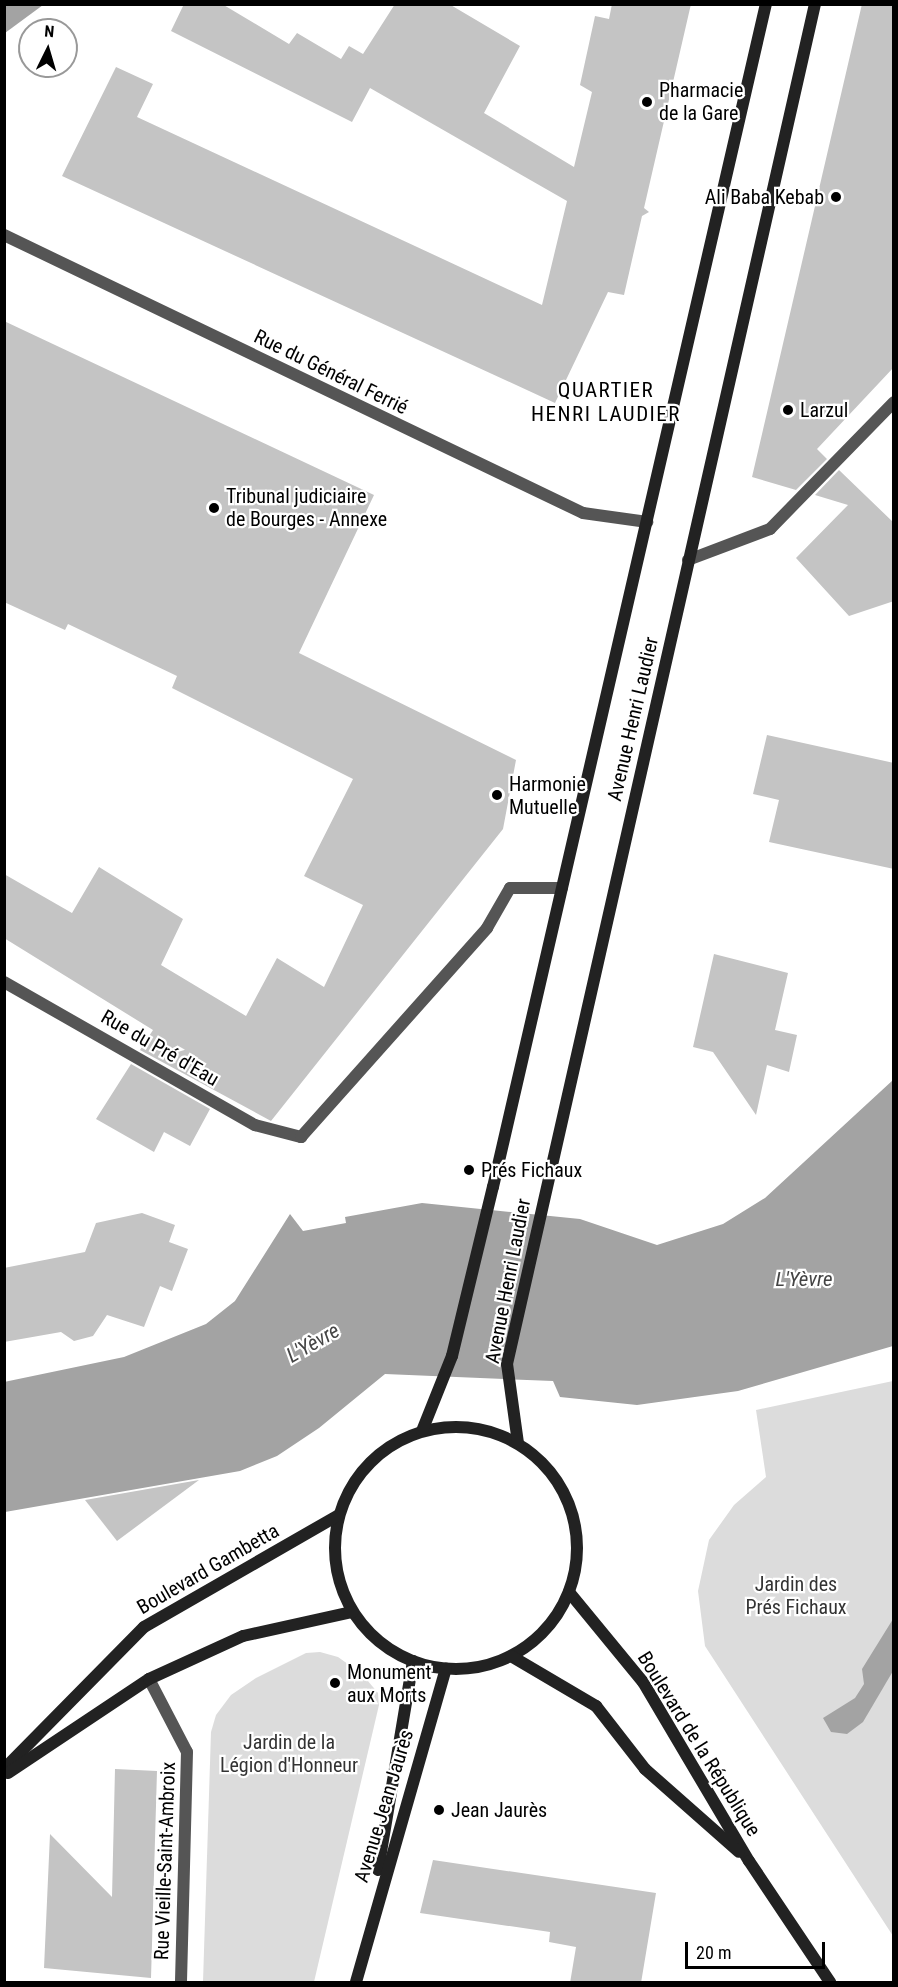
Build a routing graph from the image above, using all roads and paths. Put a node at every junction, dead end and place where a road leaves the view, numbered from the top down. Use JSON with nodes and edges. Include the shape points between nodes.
{"nodes":[{"id":1,"x":766,"y":4,"type":"edge"},
{"id":2,"x":815,"y":4,"type":"edge"},
{"id":3,"x":4,"y":235,"type":"edge"},
{"id":4,"x":894,"y":402,"type":"edge"},
{"id":5,"x":647,"y":522,"type":"junction"},
{"id":6,"x":688,"y":560,"type":"junction"},
{"id":7,"x":562,"y":888,"type":"junction"},
{"id":8,"x":4,"y":982,"type":"edge"},
{"id":9,"x":422,"y":1431,"type":"junction"},
{"id":10,"x":518,"y":1443,"type":"junction"},
{"id":11,"x":339,"y":1515,"type":"junction"},
{"id":12,"x":569,"y":1592,"type":"junction"},
{"id":13,"x":352,"y":1612,"type":"junction"},
{"id":14,"x":511,"y":1656,"type":"junction"},
{"id":15,"x":413,"y":1661,"type":"junction"},
{"id":16,"x":446,"y":1669,"type":"junction"},
{"id":17,"x":149,"y":1679,"type":"junction"},
{"id":18,"x":4,"y":1769,"type":"edge"},
{"id":19,"x":4,"y":1775,"type":"edge"},
{"id":20,"x":749,"y":1861,"type":"junction"},
{"id":21,"x":370,"y":1920,"type":"junction"},
{"id":22,"x":181,"y":1983,"type":"edge"},
{"id":23,"x":356,"y":1983,"type":"edge"},
{"id":24,"x":830,"y":1983,"type":"edge"}],
"edges":[{"from":1,"to":5,"type":"main road","name":"Avenue Henri Laudier"},
{"from":2,"to":6,"type":"main road","name":"Avenue Henri Laudier"},
{"from":3,"to":5,"type":"street","name":"Rue du Général Ferrié","via":[[584,513]]},
{"from":4,"to":6,"type":"street","via":[[770,529]]},
{"from":5,"to":7,"type":"main road","name":"Avenue Henri Laudier"},
{"from":6,"to":10,"type":"main road","name":"Avenue Henri Laudier","via":[[507,1364]]},
{"from":7,"to":8,"type":"street","name":"Rue du Pré d'Eau","via":[[510,888],[488,928],[301,1137],[255,1125]]},
{"from":7,"to":9,"type":"main road","name":"Avenue Henri Laudier","via":[[452,1356]]},
{"from":9,"to":10,"type":"main road","via":[[455,1426],[488,1431]]},
{"from":9,"to":11,"type":"main road","via":[[378,1456],[356,1479]]},
{"from":10,"to":12,"type":"main road","via":[[542,1462],[572,1512],[576,1566]]},
{"from":11,"to":13,"type":"main road","via":[[334,1548],[339,1581]]},
{"from":11,"to":18,"type":"main road","name":"Boulevard Gambetta","via":[[144,1627]]},
{"from":12,"to":14,"type":"main road","via":[[542,1632]]},
{"from":12,"to":20,"type":"main road","name":"Boulevard de la République","via":[[643,1682]]},
{"from":13,"to":15,"type":"main road","via":[[378,1641]]},
{"from":13,"to":17,"type":"main road","via":[[243,1636]]},
{"from":14,"to":16,"type":"main road","via":[[479,1667]]},
{"from":14,"to":20,"type":"main road","name":"Boulevard de la République","via":[[596,1706],[645,1769]]},
{"from":15,"to":16,"type":"main road"},
{"from":15,"to":21,"type":"main road","name":"Avenue Jean Jaurès"},
{"from":16,"to":21,"type":"main road","name":"Avenue Jean Jaurès"},
{"from":17,"to":19,"type":"main road"},
{"from":17,"to":22,"type":"street","name":"Rue Vieille-Saint-Ambroix","via":[[187,1752]]},
{"from":20,"to":24,"type":"main road","name":"Boulevard de la République"},
{"from":21,"to":23,"type":"main road","name":"Avenue Jean Jaurès"}]}
